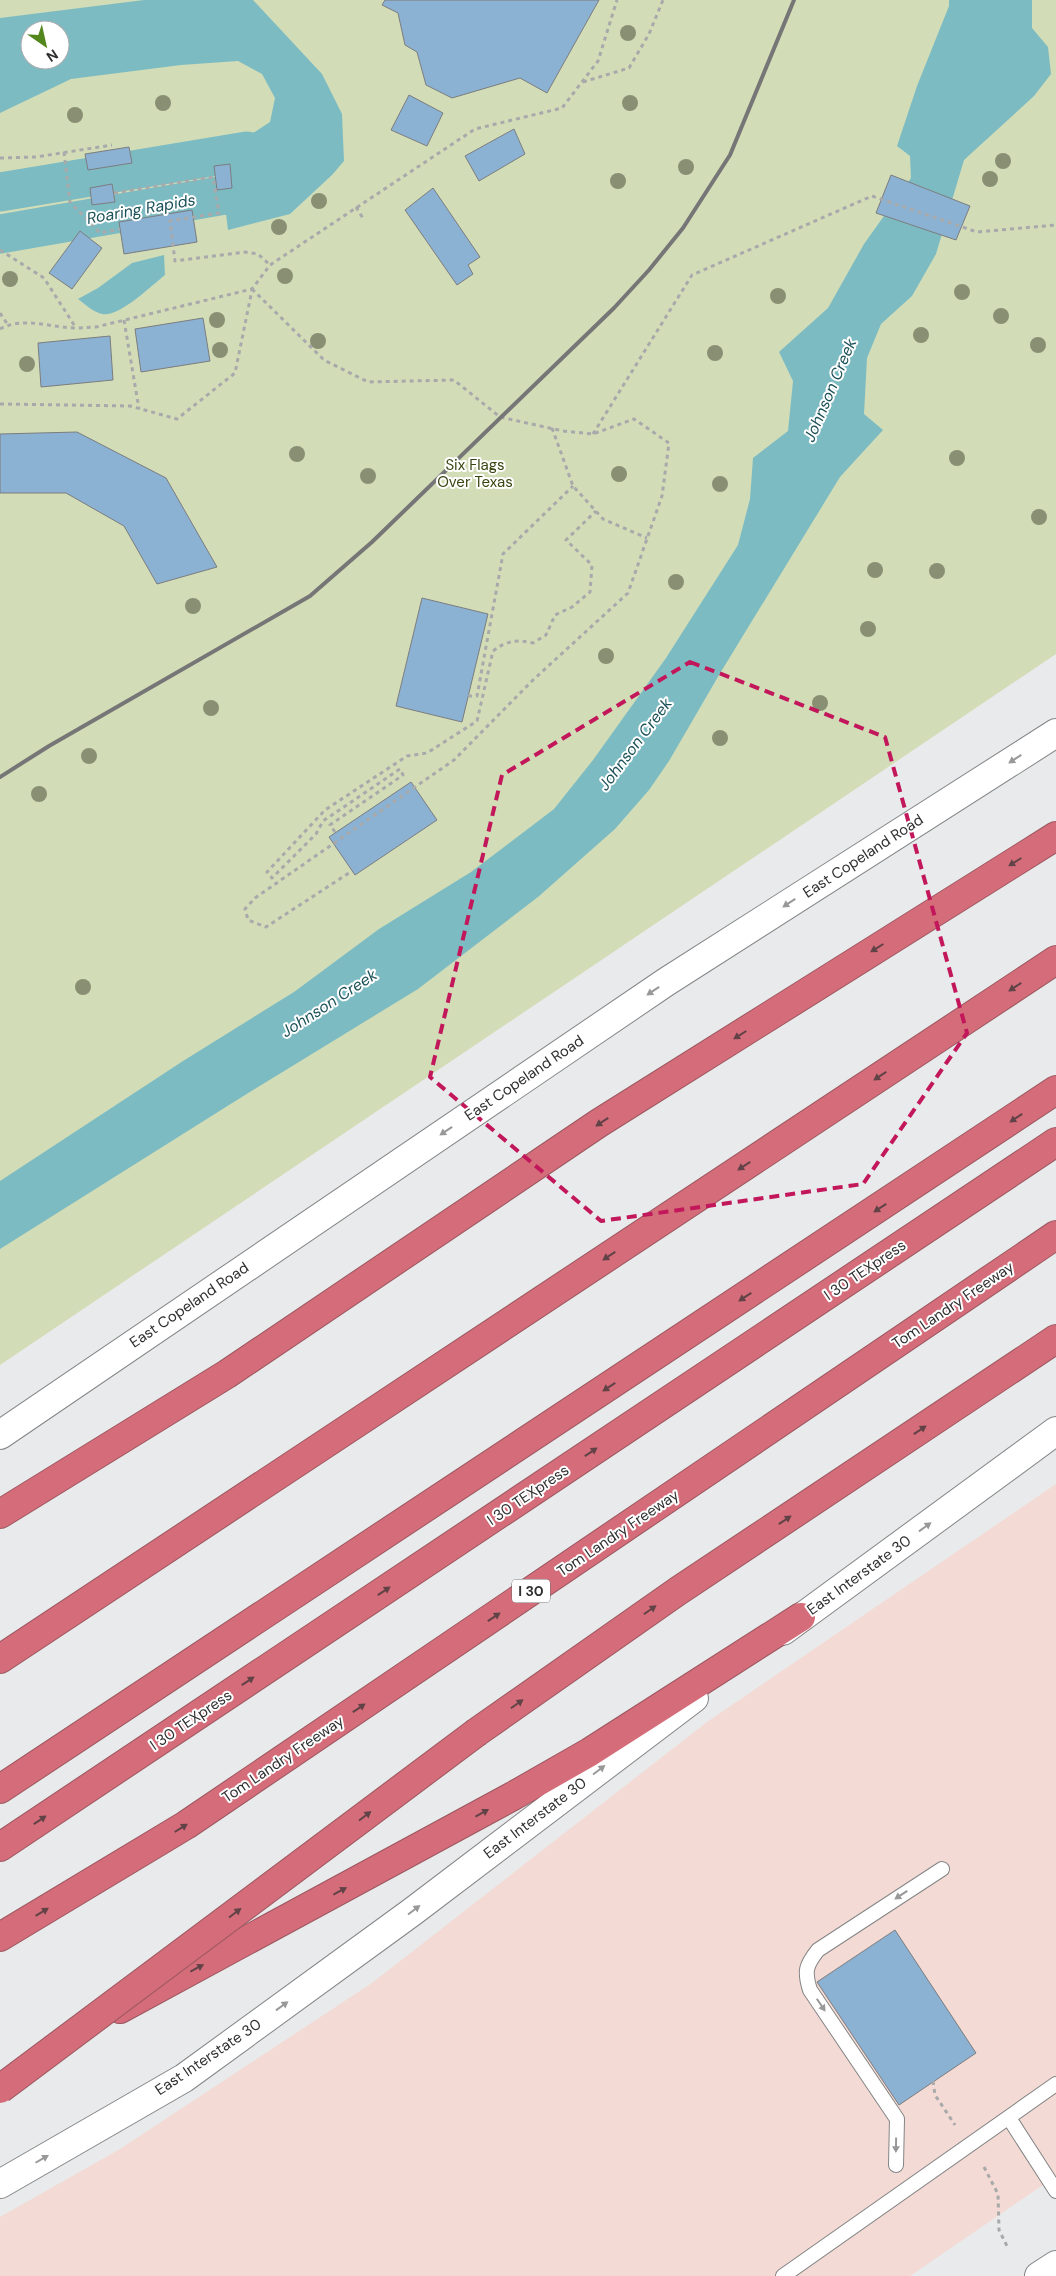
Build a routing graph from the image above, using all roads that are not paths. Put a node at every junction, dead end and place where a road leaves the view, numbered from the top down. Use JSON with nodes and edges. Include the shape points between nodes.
{"nodes":[{"id":1,"x":1056,"y":733,"type":"edge"},
{"id":2,"x":1056,"y":836,"type":"edge"},
{"id":3,"x":1056,"y":960,"type":"edge"},
{"id":4,"x":1056,"y":1090,"type":"edge"},
{"id":5,"x":1056,"y":1142,"type":"edge"},
{"id":6,"x":1056,"y":1235,"type":"edge"},
{"id":7,"x":1056,"y":1340,"type":"edge"},
{"id":8,"x":1056,"y":1431,"type":"edge"},
{"id":9,"x":0,"y":1434,"type":"edge"},
{"id":10,"x":0,"y":1514,"type":"edge"},
{"id":11,"x":801,"y":1617,"type":"junction"},
{"id":12,"x":0,"y":1659,"type":"edge"},
{"id":13,"x":0,"y":1789,"type":"edge"},
{"id":14,"x":0,"y":1847,"type":"edge"},
{"id":15,"x":942,"y":1869,"type":"dead end"},
{"id":16,"x":0,"y":1937,"type":"edge"},
{"id":17,"x":0,"y":2074,"type":"edge"},
{"id":18,"x":1056,"y":2084,"type":"edge"},
{"id":19,"x":0,"y":2089,"type":"edge"},
{"id":20,"x":1010,"y":2118,"type":"junction"},
{"id":21,"x":896,"y":2165,"type":"dead end"},
{"id":22,"x":0,"y":2184,"type":"edge"},
{"id":23,"x":1056,"y":2191,"type":"edge"},
{"id":24,"x":1056,"y":2265,"type":"edge"},
{"id":25,"x":783,"y":2276,"type":"edge"},
{"id":26,"x":1039,"y":2276,"type":"edge"}],
"edges":[{"from":1,"to":9,"type":"main road","name":"East Copeland Road","one_way":true,"via":[[666,982]]},
{"from":2,"to":10,"type":"highway","one_way":true,"via":[[599,1124],[226,1374]]},
{"from":3,"to":12,"type":"highway","one_way":true},
{"from":4,"to":13,"type":"highway","one_way":true},
{"from":14,"to":5,"type":"highway","name":"I 30 TEXpress","one_way":true},
{"from":16,"to":6,"type":"highway","name":"Tom Landry Freeway","number":"I 30","one_way":true,"via":[[186,1825]]},
{"from":19,"to":7,"type":"highway","one_way":true,"bridge":true,"via":[[477,1732],[678,1591]]},
{"from":11,"to":8,"type":"main road","name":"East Interstate 30","one_way":true},
{"from":17,"to":11,"type":"highway","one_way":true,"via":[[590,1752]]},
{"from":22,"to":11,"type":"main road","name":"East Interstate 30","one_way":true,"via":[[184,2078],[412,1912]]},
{"from":15,"to":21,"type":"lane","one_way":true,"via":[[818,1950],[808,1963],[806,1977],[810,1990],[897,2119]]},
{"from":18,"to":20,"type":"lane"},
{"from":20,"to":23,"type":"lane"},
{"from":20,"to":25,"type":"lane"},
{"from":24,"to":26,"type":"main road"}]}
